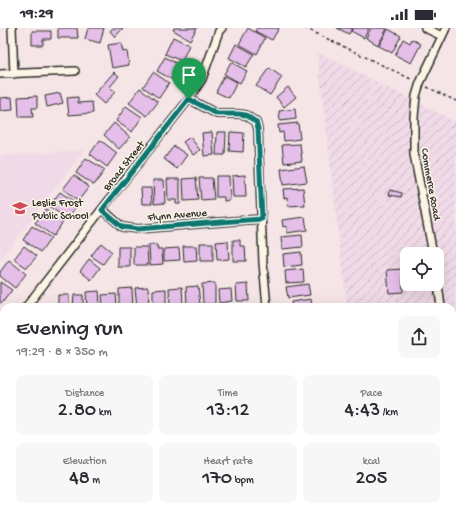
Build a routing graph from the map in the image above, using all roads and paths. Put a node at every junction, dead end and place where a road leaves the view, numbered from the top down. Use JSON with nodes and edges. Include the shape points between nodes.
{"nodes":[{"id":1,"x":12,"y":28,"type":"edge"},
{"id":2,"x":222,"y":28,"type":"edge"},
{"id":3,"x":305,"y":28,"type":"edge"},
{"id":4,"x":425,"y":28,"type":"edge"},
{"id":5,"x":446,"y":28,"type":"edge"},
{"id":6,"x":442,"y":36,"type":"junction"},
{"id":7,"x":75,"y":71,"type":"dead end"},
{"id":8,"x":0,"y":74,"type":"edge"},
{"id":9,"x":14,"y":74,"type":"junction"},
{"id":10,"x":420,"y":83,"type":"junction"},
{"id":11,"x":189,"y":99,"type":"junction"},
{"id":12,"x":456,"y":101,"type":"edge"},
{"id":13,"x":102,"y":210,"type":"junction"},
{"id":14,"x":262,"y":219,"type":"junction"},
{"id":15,"x":432,"y":247,"type":"edge"},
{"id":16,"x":439,"y":291,"type":"edge"},
{"id":17,"x":29,"y":303,"type":"edge"},
{"id":18,"x":267,"y":303,"type":"edge"},
{"id":19,"x":440,"y":303,"type":"edge"}],
"edges":[{"from":1,"to":9,"type":"street"},
{"from":2,"to":11,"type":"street","name":"Broad Street","via":[[202,79]]},
{"from":3,"to":10,"type":"path"},
{"from":4,"to":6,"type":"street"},
{"from":5,"to":6,"type":"street","name":"Commerce Road"},
{"from":6,"to":10,"type":"street","name":"Commerce Road"},
{"from":7,"to":9,"type":"street"},
{"from":8,"to":9,"type":"street"},
{"from":10,"to":12,"type":"path"},
{"from":10,"to":15,"type":"street","name":"Commerce Road","via":[[414,117],[414,154]]},
{"from":11,"to":13,"type":"street","name":"Broad Street"},
{"from":11,"to":14,"type":"street","via":[[217,114],[246,115],[256,122]]},
{"from":13,"to":14,"type":"street","name":"Flynn Avenue","via":[[122,227],[138,229]]},
{"from":13,"to":17,"type":"street","name":"Broad Street"},
{"from":14,"to":18,"type":"street","via":[[262,263]]},
{"from":16,"to":19,"type":"street"}]}
